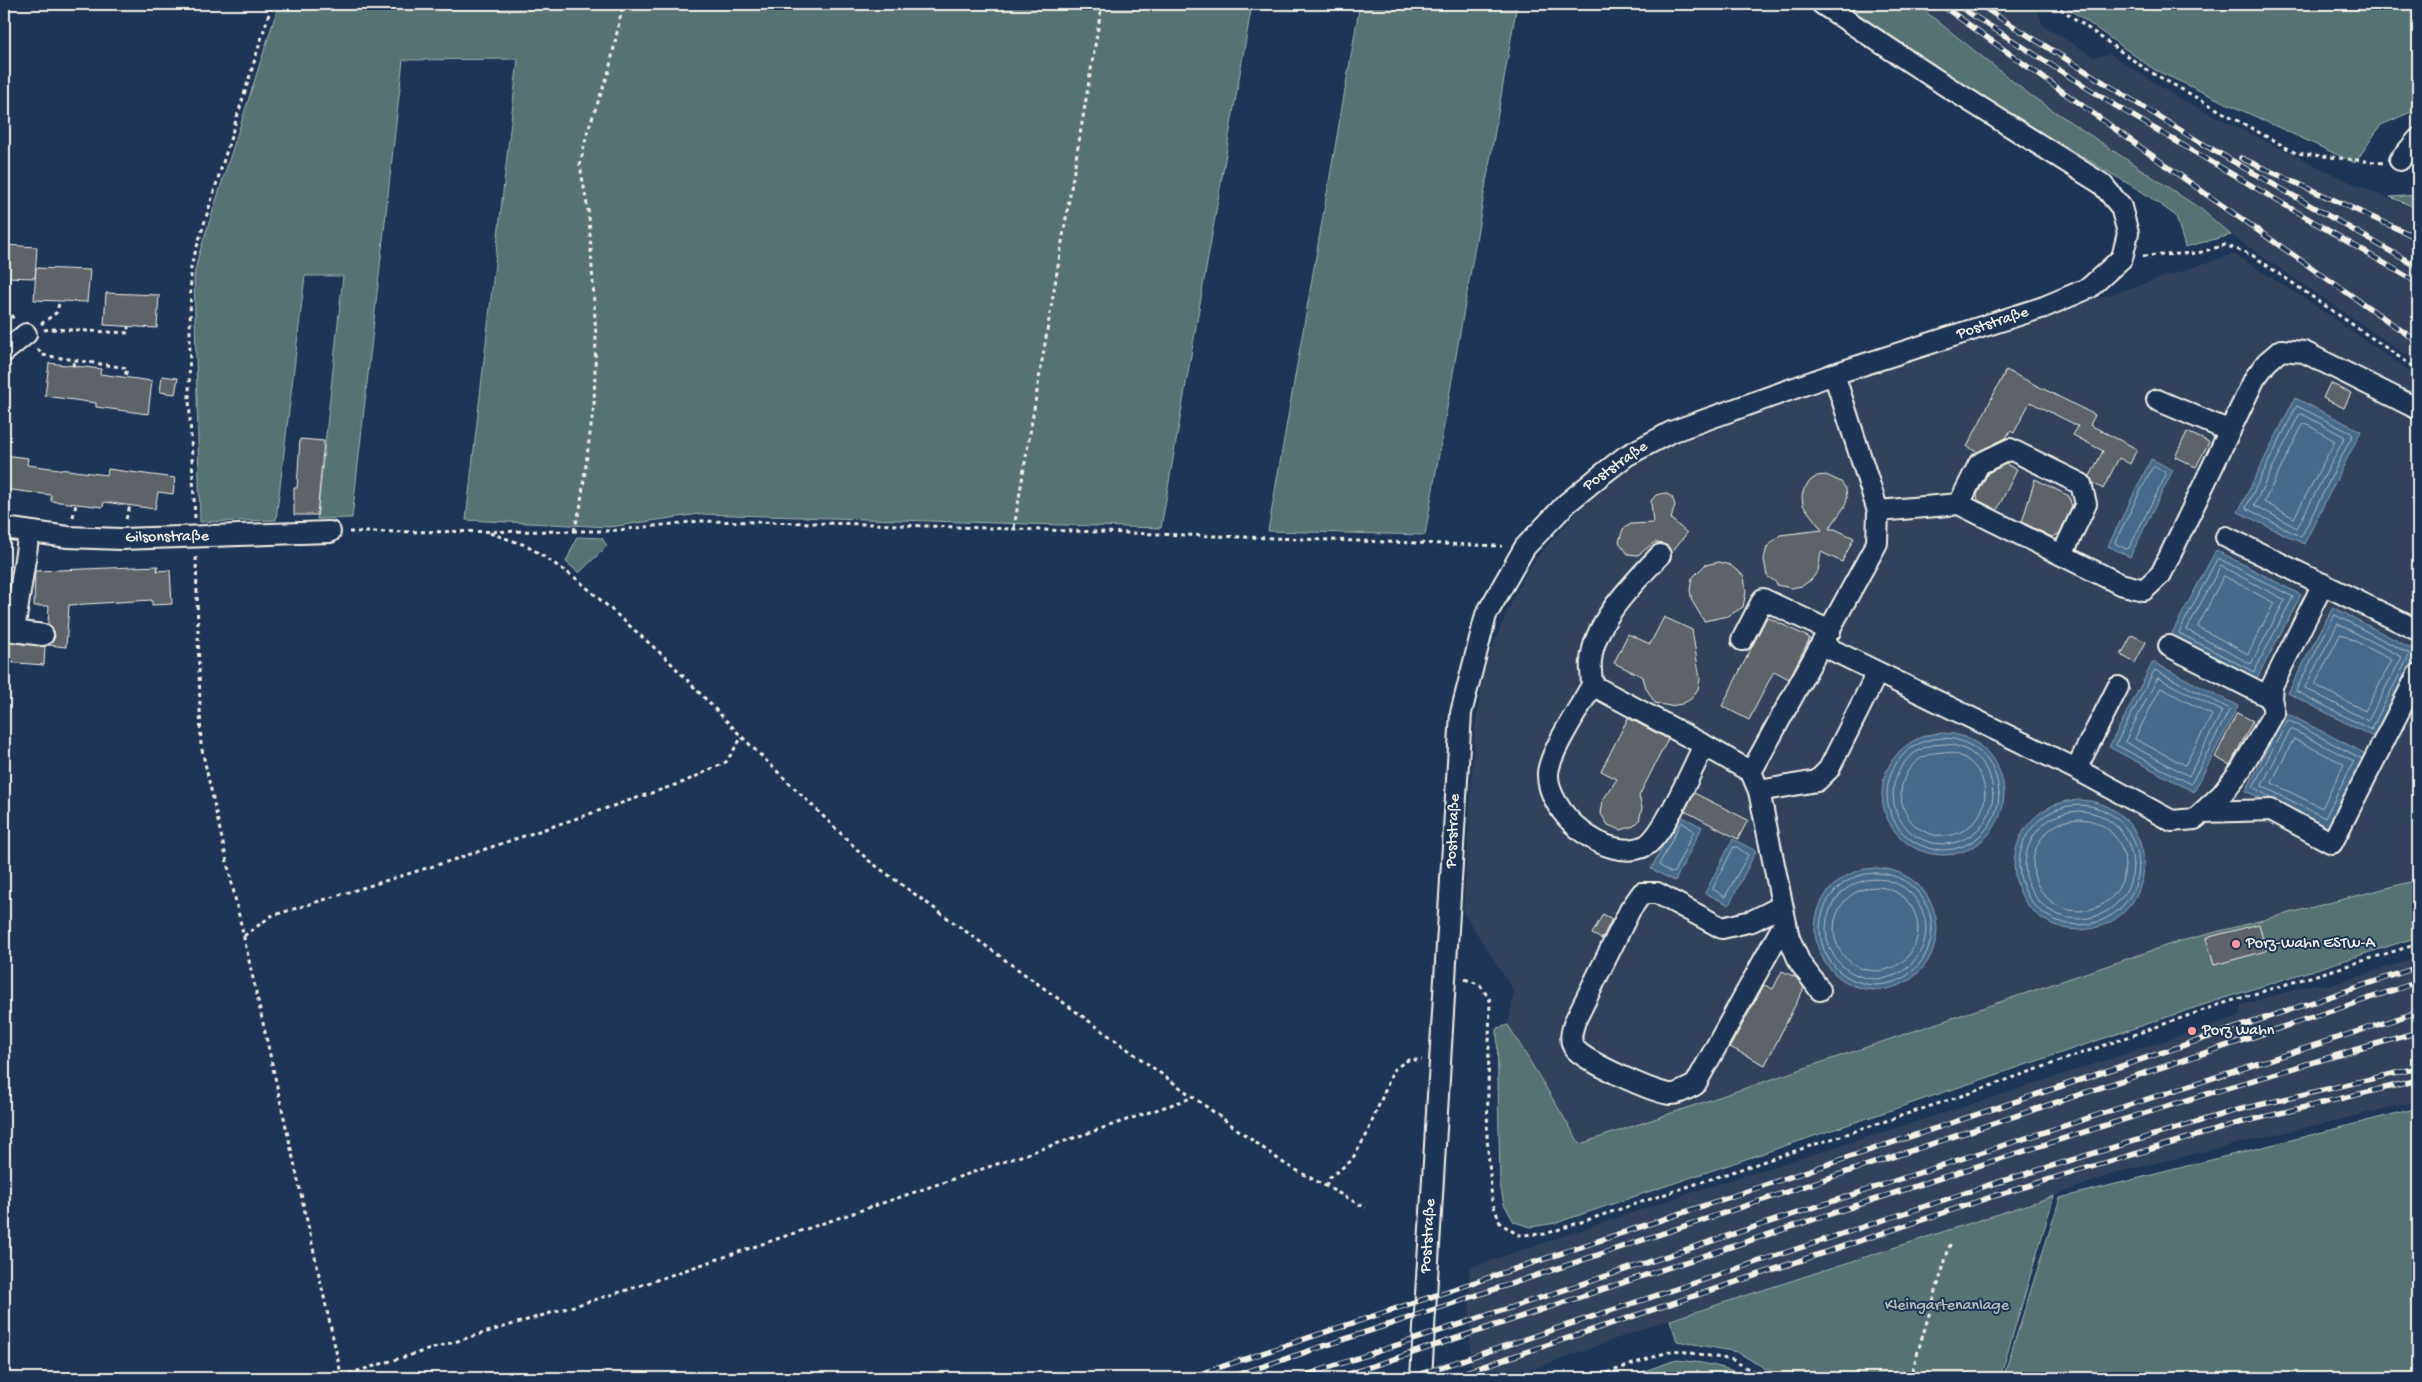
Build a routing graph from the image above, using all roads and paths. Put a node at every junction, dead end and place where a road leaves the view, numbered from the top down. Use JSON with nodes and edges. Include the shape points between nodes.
{"nodes":[{"id":1,"x":272,"y":4,"type":"edge"},
{"id":2,"x":623,"y":4,"type":"edge"},
{"id":3,"x":1102,"y":4,"type":"edge"},
{"id":4,"x":1822,"y":4,"type":"edge"},
{"id":5,"x":2054,"y":4,"type":"edge"},
{"id":6,"x":2418,"y":139,"type":"edge"},
{"id":7,"x":2400,"y":160,"type":"joint"},
{"id":8,"x":2122,"y":258,"type":"junction"},
{"id":9,"x":8,"y":277,"type":"dead end"},
{"id":10,"x":60,"y":301,"type":"dead end"},
{"id":11,"x":5,"y":309,"type":"edge"},
{"id":12,"x":128,"y":327,"type":"dead end"},
{"id":13,"x":26,"y":334,"type":"junction"},
{"id":14,"x":4,"y":352,"type":"edge"},
{"id":15,"x":74,"y":360,"type":"junction"},
{"id":16,"x":73,"y":366,"type":"dead end"},
{"id":17,"x":2418,"y":370,"type":"edge"},
{"id":18,"x":1834,"y":374,"type":"junction"},
{"id":19,"x":125,"y":377,"type":"dead end"},
{"id":20,"x":2157,"y":400,"type":"dead end"},
{"id":21,"x":2418,"y":409,"type":"edge"},
{"id":22,"x":2230,"y":431,"type":"junction"},
{"id":23,"x":1959,"y":504,"type":"junction"},
{"id":24,"x":1878,"y":512,"type":"junction"},
{"id":25,"x":4,"y":528,"type":"edge"},
{"id":26,"x":1014,"y":528,"type":"junction"},
{"id":27,"x":574,"y":531,"type":"junction"},
{"id":28,"x":330,"y":532,"type":"joint"},
{"id":29,"x":486,"y":532,"type":"junction"},
{"id":30,"x":29,"y":533,"type":"junction"},
{"id":31,"x":196,"y":537,"type":"junction"},
{"id":32,"x":2226,"y":537,"type":"dead end"},
{"id":33,"x":1525,"y":547,"type":"junction"},
{"id":34,"x":1660,"y":555,"type":"dead end"},
{"id":35,"x":2062,"y":555,"type":"junction"},
{"id":36,"x":2322,"y":584,"type":"junction"},
{"id":37,"x":2418,"y":629,"type":"edge"},
{"id":38,"x":42,"y":634,"type":"dead end"},
{"id":39,"x":1826,"y":638,"type":"junction"},
{"id":40,"x":1742,"y":640,"type":"dead end"},
{"id":41,"x":2169,"y":646,"type":"dead end"},
{"id":42,"x":1877,"y":673,"type":"junction"},
{"id":43,"x":2418,"y":674,"type":"edge"},
{"id":44,"x":1592,"y":685,"type":"junction"},
{"id":45,"x":2118,"y":687,"type":"dead end"},
{"id":46,"x":2271,"y":698,"type":"junction"},
{"id":47,"x":742,"y":737,"type":"junction"},
{"id":48,"x":1704,"y":745,"type":"junction"},
{"id":49,"x":2076,"y":769,"type":"junction"},
{"id":50,"x":1751,"y":772,"type":"junction"},
{"id":51,"x":1759,"y":791,"type":"junction"},
{"id":52,"x":2203,"y":812,"type":"junction"},
{"id":53,"x":1784,"y":914,"type":"junction"},
{"id":54,"x":244,"y":936,"type":"junction"},
{"id":55,"x":2418,"y":944,"type":"edge"},
{"id":56,"x":1445,"y":972,"type":"junction"},
{"id":57,"x":1820,"y":990,"type":"dead end"},
{"id":58,"x":1423,"y":1060,"type":"dead end"},
{"id":59,"x":1194,"y":1097,"type":"junction"},
{"id":60,"x":1326,"y":1186,"type":"junction"},
{"id":61,"x":1366,"y":1208,"type":"dead end"},
{"id":62,"x":1951,"y":1241,"type":"dead end"},
{"id":63,"x":341,"y":1377,"type":"edge"},
{"id":64,"x":1420,"y":1378,"type":"edge"},
{"id":65,"x":1592,"y":1378,"type":"edge"},
{"id":66,"x":1764,"y":1378,"type":"edge"},
{"id":67,"x":1910,"y":1378,"type":"edge"}],
"edges":[{"from":1,"to":31,"type":"path","via":[[190,266],[189,398]]},
{"from":2,"to":27,"type":"path","via":[[609,71],[587,132],[580,165],[589,216],[596,336],[594,404],[580,509]]},
{"from":3,"to":26,"type":"path"},
{"from":4,"to":8,"type":"street","via":[[2102,184],[2121,207],[2128,233]]},
{"from":5,"to":7,"type":"path","via":[[2147,70],[2296,153],[2378,164]]},
{"from":6,"to":7,"type":"street"},
{"from":8,"to":17,"type":"path","via":[[2198,253],[2225,245],[2252,255]]},
{"from":8,"to":18,"type":"street","name":"Poststraße","via":[[2089,288],[2044,308]]},
{"from":9,"to":11,"type":"path"},
{"from":10,"to":13,"type":"path","via":[[56,313]]},
{"from":11,"to":13,"type":"path"},
{"from":12,"to":13,"type":"path","via":[[128,333],[52,329]]},
{"from":13,"to":14,"type":"street"},
{"from":13,"to":15,"type":"path","via":[[42,355]]},
{"from":15,"to":16,"type":"path"},
{"from":15,"to":19,"type":"path","via":[[127,368]]},
{"from":18,"to":24,"type":"street"},
{"from":18,"to":33,"type":"street","name":"Poststraße","via":[[1670,432],[1626,456],[1566,504]]},
{"from":20,"to":22,"type":"street"},
{"from":21,"to":22,"type":"street","via":[[2304,352],[2281,350],[2255,378]]},
{"from":22,"to":35,"type":"street","via":[[2161,574],[2144,590],[2120,584]]},
{"from":23,"to":24,"type":"street"},
{"from":23,"to":35,"type":"street"},
{"from":23,"to":35,"type":"street","via":[[1978,464],[2010,449],[2081,484],[2086,504]]},
{"from":24,"to":39,"type":"street","via":[[1877,543]]},
{"from":25,"to":30,"type":"street","name":"Gilsonstraße"},
{"from":26,"to":27,"type":"path","via":[[700,520],[610,531]]},
{"from":26,"to":33,"type":"path"},
{"from":27,"to":29,"type":"path"},
{"from":28,"to":29,"type":"path"},
{"from":28,"to":31,"type":"street","name":"Gilsonstraße"},
{"from":29,"to":47,"type":"path","via":[[528,546],[577,579],[667,659]]},
{"from":30,"to":31,"type":"street","name":"Gilsonstraße","via":[[121,539]]},
{"from":30,"to":38,"type":"street","via":[[14,631]]},
{"from":31,"to":54,"type":"path","via":[[201,745]]},
{"from":32,"to":36,"type":"street"},
{"from":33,"to":56,"type":"street","name":"Poststraße","via":[[1486,615],[1461,713]]},
{"from":34,"to":44,"type":"street","via":[[1622,597],[1609,617],[1594,646]]},
{"from":36,"to":37,"type":"street"},
{"from":36,"to":46,"type":"street","via":[[2272,686]]},
{"from":39,"to":40,"type":"street","via":[[1763,599]]},
{"from":39,"to":42,"type":"street"},
{"from":39,"to":50,"type":"street"},
{"from":41,"to":46,"type":"street"},
{"from":42,"to":49,"type":"street"},
{"from":42,"to":51,"type":"street","via":[[1829,769],[1817,781]]},
{"from":43,"to":52,"type":"street","via":[[2332,843],[2271,810]]},
{"from":44,"to":48,"type":"street"},
{"from":44,"to":48,"type":"street","via":[[1556,751],[1548,773],[1551,794],[1566,816],[1584,834],[1606,846],[1626,850],[1645,846],[1659,833]]},
{"from":45,"to":49,"type":"street"},
{"from":46,"to":52,"type":"street","via":[[2274,713],[2240,771]]},
{"from":47,"to":54,"type":"path","via":[[726,762],[684,782],[453,860],[271,916]]},
{"from":47,"to":59,"type":"path","via":[[868,860]]},
{"from":48,"to":50,"type":"street"},
{"from":49,"to":52,"type":"street","via":[[2172,820],[2195,819]]},
{"from":50,"to":51,"type":"street"},
{"from":51,"to":53,"type":"street"},
{"from":53,"to":53,"type":"street","via":[[1722,928],[1656,892],[1642,893],[1630,910],[1575,1021],[1570,1036],[1575,1050],[1647,1088],[1672,1095],[1695,1085]]},
{"from":53,"to":57,"type":"street","via":[[1789,938],[1800,963]]},
{"from":54,"to":63,"type":"path"},
{"from":55,"to":56,"type":"path","via":[[2218,1005],[1967,1094],[1545,1234],[1518,1235],[1500,1223],[1492,1201],[1487,1137],[1490,1000],[1480,985]]},
{"from":56,"to":64,"type":"street","name":"Poststraße"},
{"from":58,"to":60,"type":"path","via":[[1408,1060],[1394,1070],[1366,1136],[1351,1161],[1330,1177]]},
{"from":59,"to":60,"type":"path","via":[[1284,1164]]},
{"from":59,"to":63,"type":"path","via":[[626,1290]]},
{"from":60,"to":61,"type":"path"},
{"from":62,"to":67,"type":"path"},
{"from":65,"to":66,"type":"path","via":[[1674,1350],[1733,1360]]}]}
